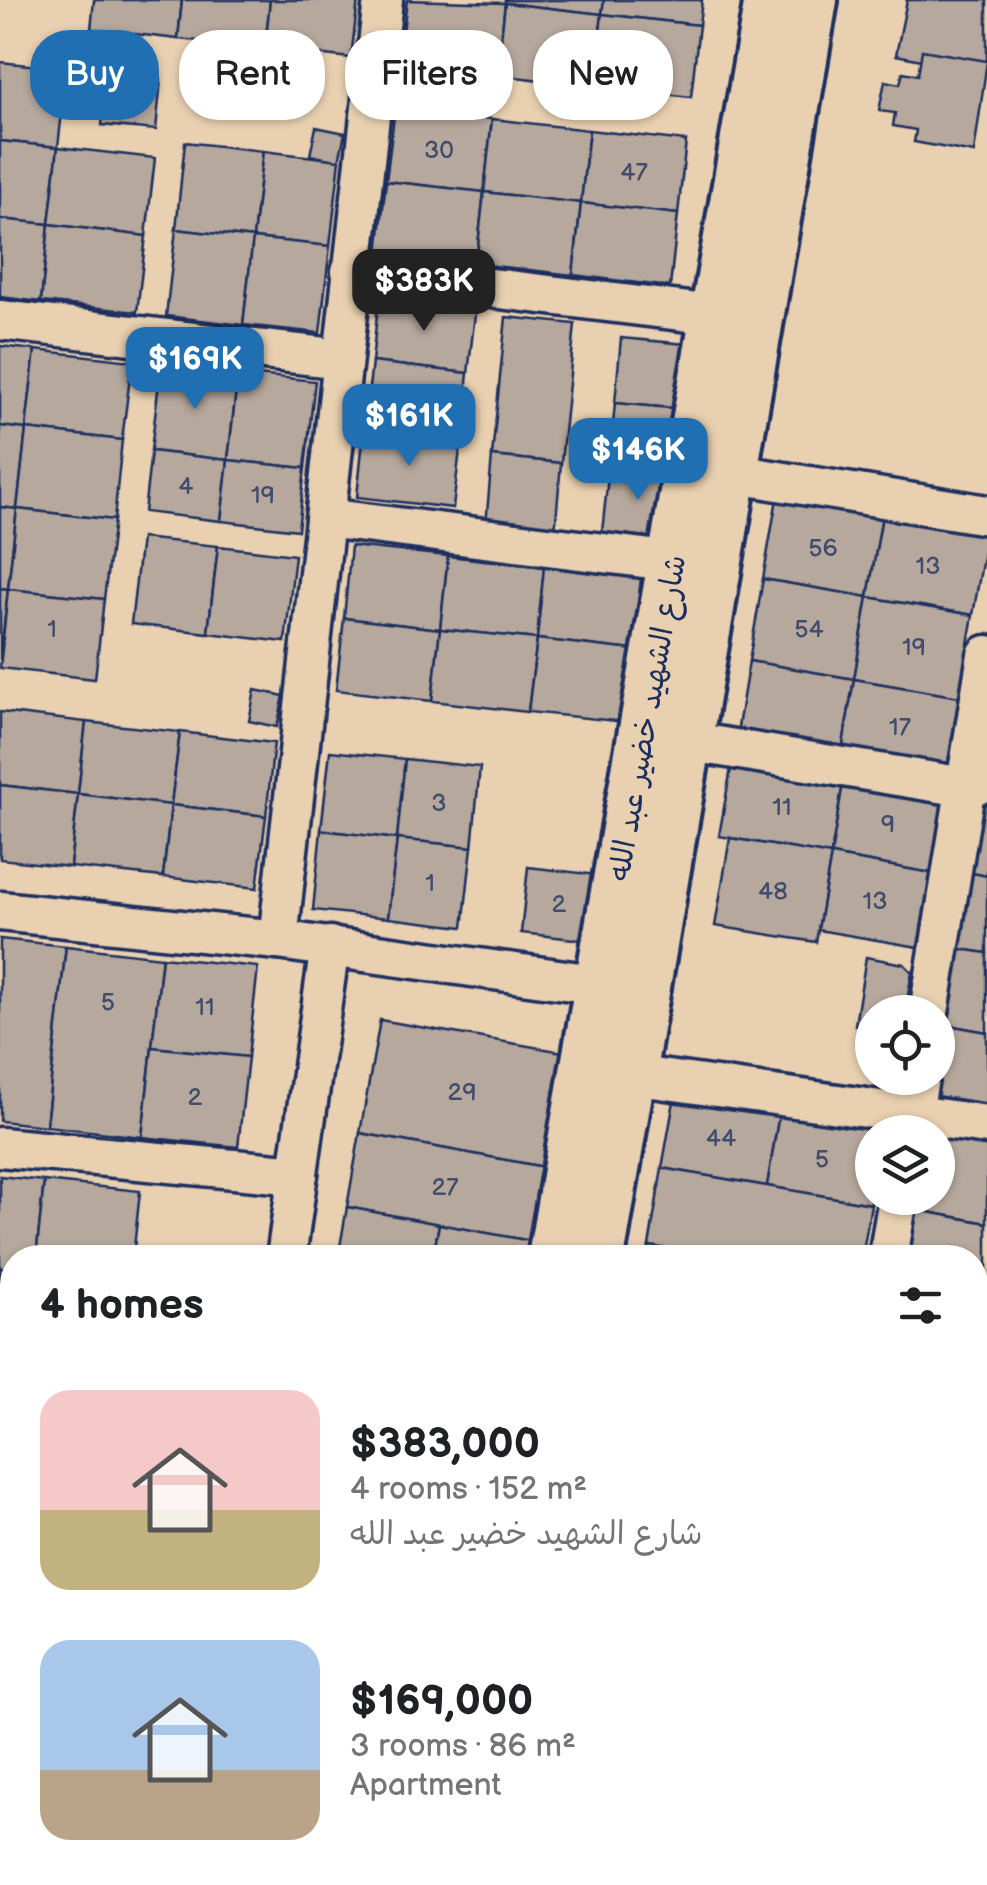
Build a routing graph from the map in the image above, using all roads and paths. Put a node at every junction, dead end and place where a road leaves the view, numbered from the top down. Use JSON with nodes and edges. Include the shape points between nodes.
{"nodes":[{"id":1,"x":382,"y":0,"type":"edge"},
{"id":2,"x":771,"y":0,"type":"edge"},
{"id":3,"x":811,"y":0,"type":"edge"},
{"id":4,"x":352,"y":271,"type":"junction"},
{"id":5,"x":714,"y":316,"type":"junction"},
{"id":6,"x":0,"y":320,"type":"edge"},
{"id":7,"x":342,"y":359,"type":"junction"},
{"id":8,"x":730,"y":473,"type":"junction"},
{"id":9,"x":987,"y":516,"type":"edge"},
{"id":10,"x":325,"y":518,"type":"junction"},
{"id":11,"x":676,"y":562,"type":"junction"},
{"id":12,"x":987,"y":655,"type":"edge"},
{"id":13,"x":686,"y":741,"type":"junction"},
{"id":14,"x":975,"y":784,"type":"edge"},
{"id":15,"x":0,"y":911,"type":"edge"},
{"id":16,"x":278,"y":940,"type":"junction"},
{"id":17,"x":330,"y":946,"type":"junction"},
{"id":18,"x":601,"y":984,"type":"junction"},
{"id":19,"x":932,"y":995,"type":"edge"},
{"id":20,"x":609,"y":1072,"type":"junction"},
{"id":21,"x":860,"y":1115,"type":"edge"},
{"id":22,"x":955,"y":1125,"type":"edge"},
{"id":23,"x":987,"y":1126,"type":"edge"},
{"id":24,"x":0,"y":1147,"type":"edge"},
{"id":25,"x":298,"y":1174,"type":"junction"},
{"id":26,"x":895,"y":1215,"type":"edge"},
{"id":27,"x":288,"y":1245,"type":"edge"},
{"id":28,"x":558,"y":1245,"type":"edge"},
{"id":29,"x":599,"y":1245,"type":"edge"},
{"id":30,"x":890,"y":1245,"type":"edge"}],
"edges":[{"from":1,"to":4,"type":"street"},
{"from":2,"to":5,"type":"main road","name":"شارع الشهيد خضير عبد الله"},
{"from":3,"to":8,"type":"main road","name":"شارع الشهيد خضير عبد الله"},
{"from":4,"to":5,"type":"street"},
{"from":4,"to":7,"type":"street"},
{"from":5,"to":11,"type":"main road","name":"شارع الشهيد خضير عبد الله"},
{"from":6,"to":7,"type":"street"},
{"from":7,"to":10,"type":"street"},
{"from":8,"to":9,"type":"street"},
{"from":8,"to":13,"type":"main road","name":"شارع الشهيد خضير عبد الله"},
{"from":10,"to":11,"type":"street"},
{"from":10,"to":16,"type":"street"},
{"from":11,"to":18,"type":"main road","name":"شارع الشهيد خضير عبد الله"},
{"from":12,"to":14,"type":"street"},
{"from":13,"to":14,"type":"street"},
{"from":13,"to":20,"type":"main road","name":"شارع الشهيد خضير عبد الله"},
{"from":14,"to":19,"type":"street"},
{"from":15,"to":16,"type":"street"},
{"from":16,"to":17,"type":"street"},
{"from":17,"to":18,"type":"street"},
{"from":17,"to":25,"type":"street"},
{"from":18,"to":20,"type":"main road","name":"شارع الشهيد خضير عبد الله"},
{"from":20,"to":21,"type":"street"},
{"from":20,"to":28,"type":"main road","name":"شارع الشهيد خضير عبد الله"},
{"from":20,"to":29,"type":"main road","name":"شارع الشهيد خضير عبد الله"},
{"from":22,"to":23,"type":"street"},
{"from":24,"to":25,"type":"street"},
{"from":25,"to":27,"type":"street"},
{"from":26,"to":30,"type":"street"}]}
